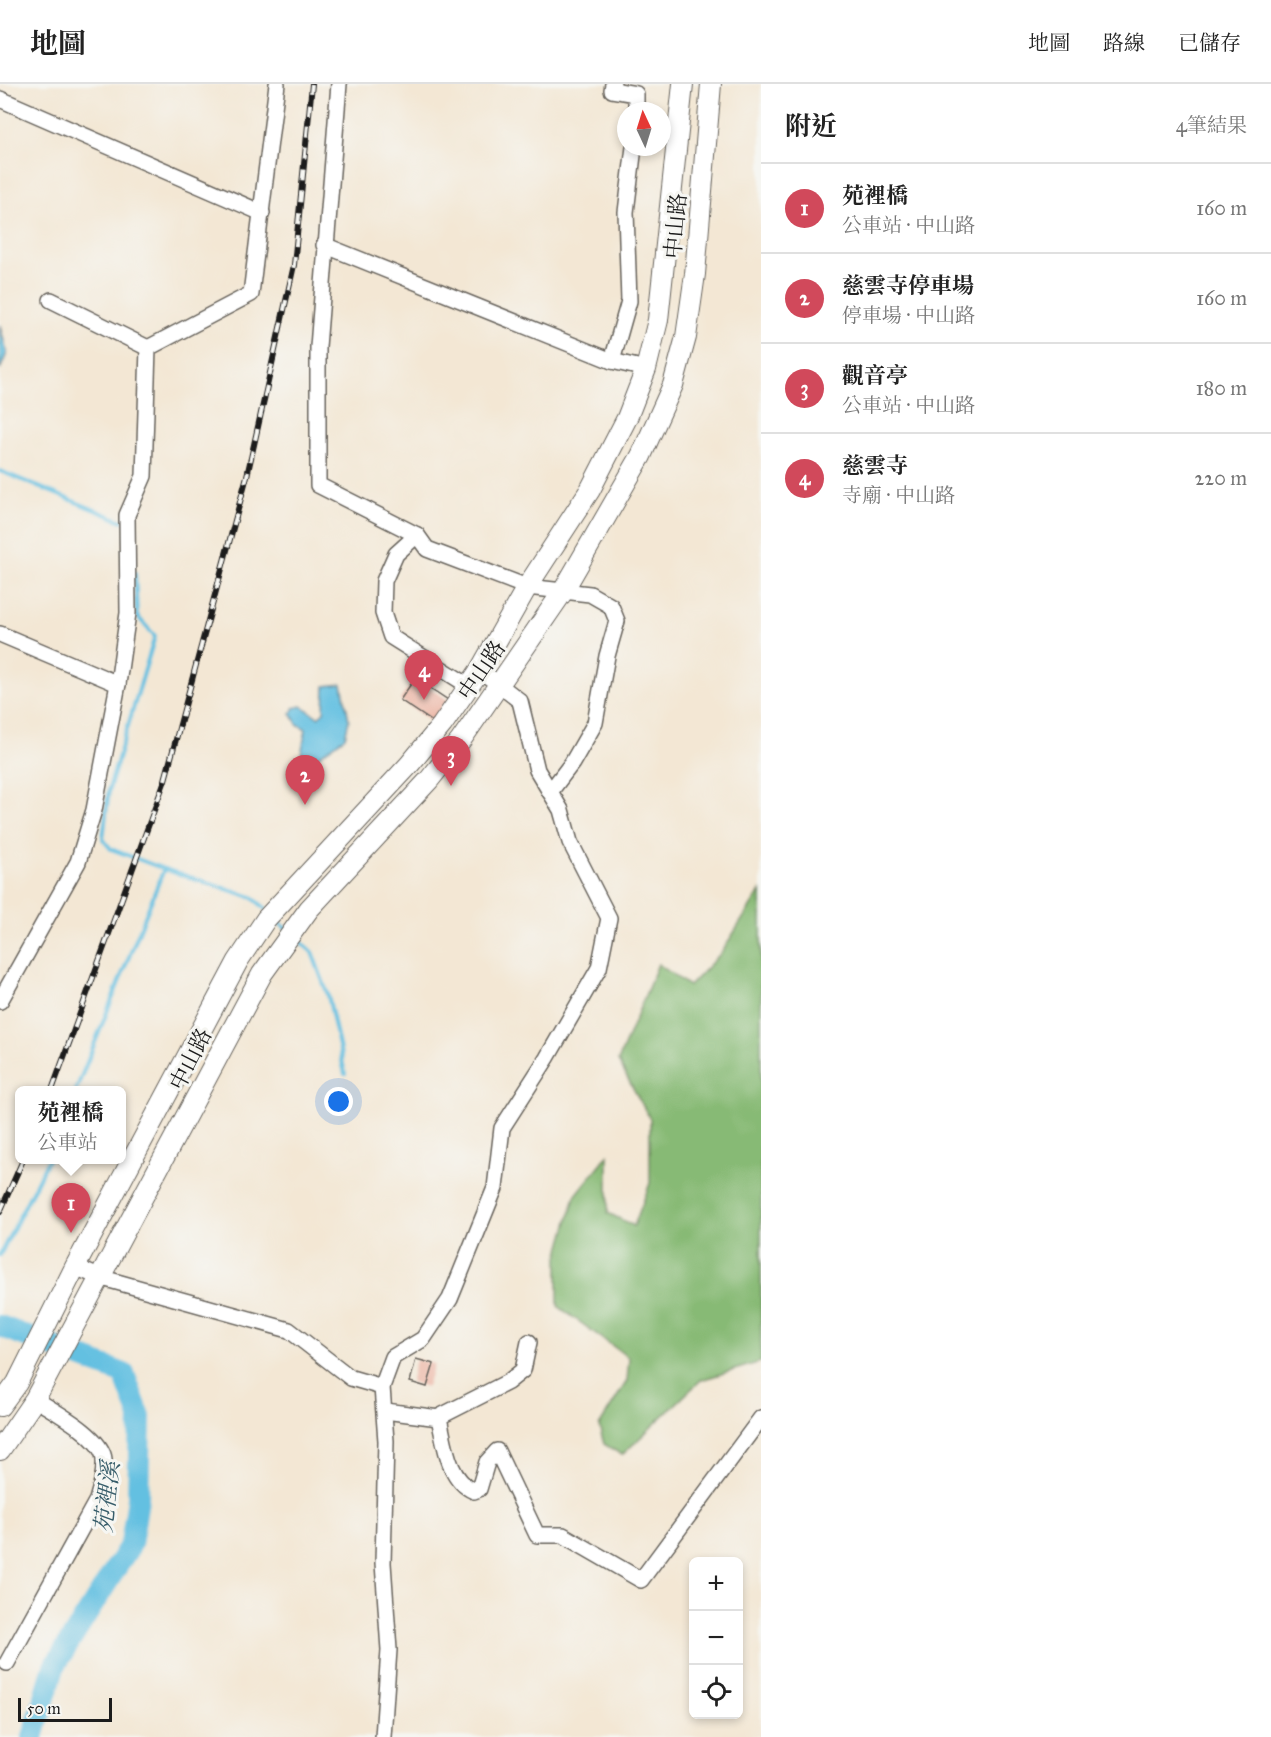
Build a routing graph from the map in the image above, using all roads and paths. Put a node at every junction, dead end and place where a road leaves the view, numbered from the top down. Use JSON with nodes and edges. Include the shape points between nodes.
{"nodes":[{"id":1,"x":277,"y":84,"type":"edge"},
{"id":2,"x":339,"y":84,"type":"edge"},
{"id":3,"x":613,"y":84,"type":"edge"},
{"id":4,"x":683,"y":84,"type":"edge"},
{"id":5,"x":711,"y":84,"type":"edge"},
{"id":6,"x":0,"y":99,"type":"edge"},
{"id":7,"x":636,"y":102,"type":"edge"},
{"id":8,"x":633,"y":156,"type":"edge"},
{"id":9,"x":262,"y":213,"type":"junction"},
{"id":10,"x":324,"y":245,"type":"junction"},
{"id":11,"x":51,"y":300,"type":"dead end"},
{"id":12,"x":148,"y":348,"type":"junction"},
{"id":13,"x":612,"y":361,"type":"junction"},
{"id":14,"x":646,"y":369,"type":"junction"},
{"id":15,"x":417,"y":535,"type":"junction"},
{"id":16,"x":527,"y":587,"type":"junction"},
{"id":17,"x":562,"y":593,"type":"junction"},
{"id":18,"x":0,"y":634,"type":"edge"},
{"id":19,"x":474,"y":678,"type":"junction"},
{"id":20,"x":118,"y":684,"type":"junction"},
{"id":21,"x":500,"y":687,"type":"junction"},
{"id":22,"x":409,"y":765,"type":"junction"},
{"id":23,"x":429,"y":780,"type":"junction"},
{"id":24,"x":550,"y":792,"type":"junction"},
{"id":25,"x":0,"y":1001,"type":"edge"},
{"id":26,"x":75,"y":1267,"type":"junction"},
{"id":27,"x":99,"y":1277,"type":"junction"},
{"id":28,"x":529,"y":1342,"type":"dead end"},
{"id":29,"x":382,"y":1387,"type":"junction"},
{"id":30,"x":35,"y":1399,"type":"junction"},
{"id":31,"x":0,"y":1406,"type":"edge"},
{"id":32,"x":385,"y":1410,"type":"junction"},
{"id":33,"x":437,"y":1418,"type":"junction"},
{"id":34,"x":761,"y":1419,"type":"edge"},
{"id":35,"x":0,"y":1450,"type":"edge"},
{"id":36,"x":7,"y":1663,"type":"dead end"},
{"id":37,"x":382,"y":1737,"type":"edge"}],
"edges":[{"from":1,"to":9,"type":"lane"},
{"from":2,"to":10,"type":"lane"},
{"from":3,"to":7,"type":"lane","via":[[612,90],[636,94]]},
{"from":4,"to":14,"type":"main road","name":"中山路","via":[[658,320]]},
{"from":5,"to":17,"type":"main road","name":"中山路","via":[[695,274],[686,337],[673,385],[641,456]]},
{"from":6,"to":9,"type":"lane"},
{"from":8,"to":13,"type":"lane","via":[[626,212],[629,301]]},
{"from":9,"to":12,"type":"lane","via":[[250,294]]},
{"from":10,"to":13,"type":"lane"},
{"from":10,"to":15,"type":"lane","via":[[318,347],[318,485]]},
{"from":11,"to":12,"type":"lane"},
{"from":12,"to":20,"type":"lane","via":[[144,476],[127,515],[128,613]]},
{"from":13,"to":14,"type":"lane"},
{"from":14,"to":16,"type":"main road","name":"中山路","via":[[627,418],[590,490]]},
{"from":15,"to":16,"type":"lane","via":[[427,549]]},
{"from":15,"to":19,"type":"lane","via":[[396,554],[384,581],[383,613],[391,637]]},
{"from":16,"to":17,"type":"lane"},
{"from":16,"to":19,"type":"main road","name":"中山路"},
{"from":17,"to":21,"type":"main road","name":"中山路"},
{"from":17,"to":24,"type":"lane","via":[[590,594],[611,606],[617,621],[595,723]]},
{"from":18,"to":20,"type":"lane"},
{"from":19,"to":21,"type":"lane"},
{"from":19,"to":22,"type":"main road","name":"中山路","via":[[442,726]]},
{"from":20,"to":25,"type":"lane","via":[[94,810],[78,862]]},
{"from":21,"to":23,"type":"main road","name":"中山路"},
{"from":21,"to":24,"type":"lane","via":[[520,701],[537,770]]},
{"from":22,"to":23,"type":"main road"},
{"from":22,"to":26,"type":"main road","name":"中山路","via":[[266,919],[238,961]]},
{"from":23,"to":27,"type":"main road","name":"中山路","via":[[309,909],[262,974]]},
{"from":24,"to":29,"type":"lane","via":[[561,810],[570,842],[609,918],[599,968],[502,1128],[495,1188],[450,1299],[423,1339],[393,1357]]},
{"from":26,"to":27,"type":"lane"},
{"from":26,"to":31,"type":"main road","name":"中山路","via":[[17,1383]]},
{"from":27,"to":29,"type":"lane","via":[[289,1330],[351,1378]]},
{"from":27,"to":30,"type":"main road","name":"中山路"},
{"from":28,"to":33,"type":"lane","via":[[523,1370],[508,1382]]},
{"from":29,"to":32,"type":"lane"},
{"from":30,"to":35,"type":"main road"},
{"from":30,"to":36,"type":"lane","via":[[78,1427],[101,1448],[103,1479],[97,1500]]},
{"from":32,"to":33,"type":"lane"},
{"from":32,"to":37,"type":"lane","via":[[383,1563],[389,1650]]},
{"from":33,"to":34,"type":"lane","via":[[451,1467],[462,1486],[479,1489],[488,1462],[497,1451],[537,1536],[563,1534],[641,1580]]}]}
